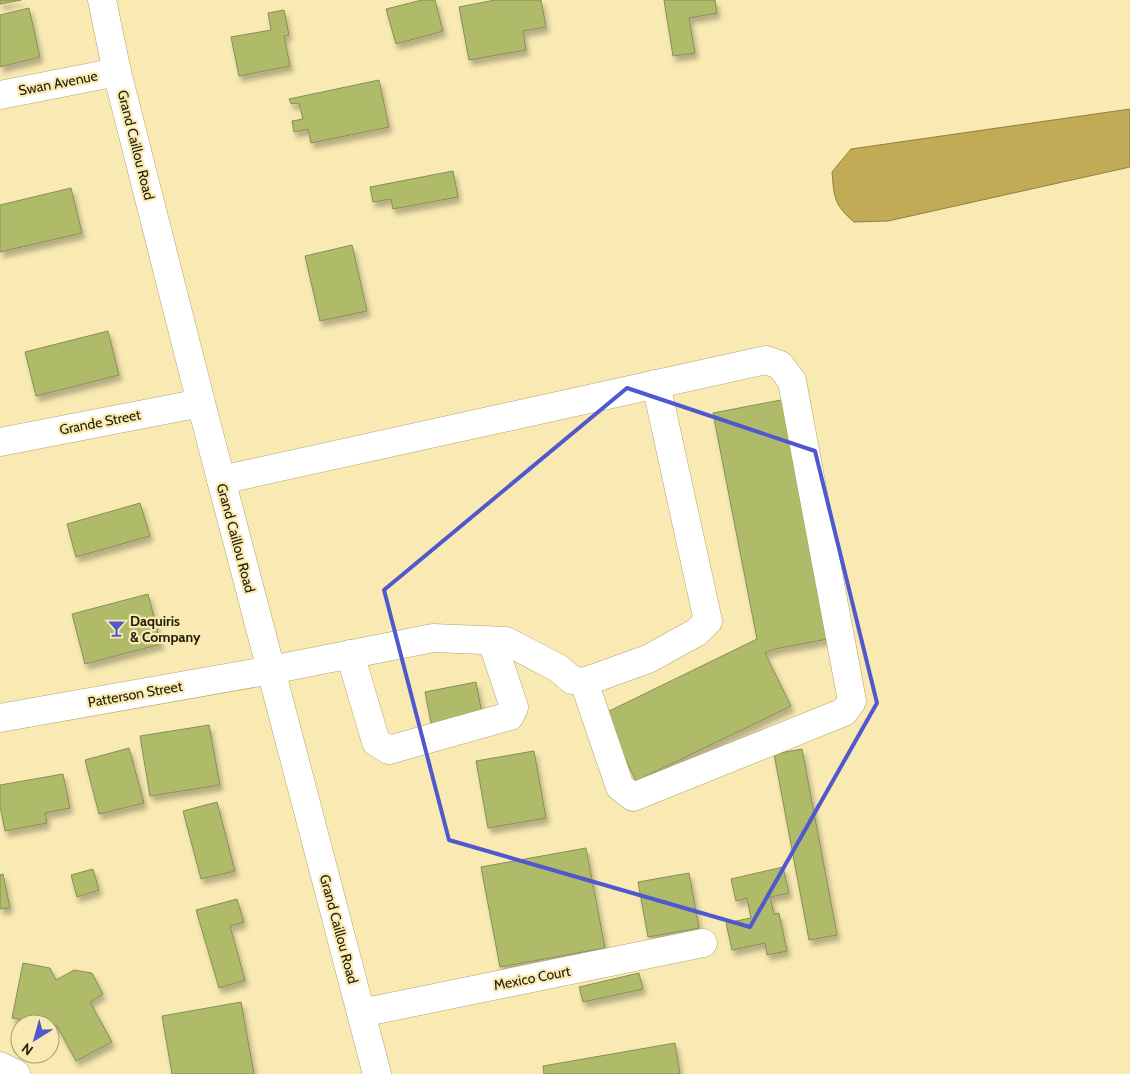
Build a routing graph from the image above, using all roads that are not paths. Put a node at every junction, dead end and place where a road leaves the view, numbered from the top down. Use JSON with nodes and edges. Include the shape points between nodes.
{"nodes":[{"id":1,"x":102,"y":0,"type":"edge"},
{"id":2,"x":117,"y":72,"type":"junction"},
{"id":3,"x":0,"y":95,"type":"edge"},
{"id":4,"x":656,"y":384,"type":"junction"},
{"id":5,"x":200,"y":403,"type":"junction"},
{"id":6,"x":0,"y":442,"type":"edge"},
{"id":7,"x":221,"y":480,"type":"junction"},
{"id":8,"x":492,"y":641,"type":"junction"},
{"id":9,"x":350,"y":654,"type":"junction"},
{"id":10,"x":271,"y":670,"type":"junction"},
{"id":11,"x":584,"y":682,"type":"junction"},
{"id":12,"x":0,"y":718,"type":"edge"},
{"id":13,"x":703,"y":943,"type":"dead end"},
{"id":14,"x":361,"y":1013,"type":"junction"},
{"id":15,"x":0,"y":1066,"type":"edge"},
{"id":16,"x":16,"y":1074,"type":"edge"},
{"id":17,"x":377,"y":1074,"type":"edge"}],
"edges":[{"from":1,"to":2,"type":"main road","name":"Grand Caillou Road"},
{"from":2,"to":3,"type":"main road","name":"Swan Avenue"},
{"from":2,"to":5,"type":"main road","name":"Grand Caillou Road"},
{"from":4,"to":7,"type":"main road"},
{"from":4,"to":11,"type":"main road","via":[[708,621],[697,632],[648,659]]},
{"from":4,"to":11,"type":"main road","via":[[766,360],[780,365],[792,381],[852,701],[844,712],[836,716],[633,797],[620,787]]},
{"from":5,"to":6,"type":"main road","name":"Grande Street"},
{"from":5,"to":7,"type":"main road","name":"Grand Caillou Road"},
{"from":7,"to":10,"type":"main road","name":"Grand Caillou Road"},
{"from":8,"to":9,"type":"main road","name":"Patterson Street","via":[[433,638]]},
{"from":8,"to":9,"type":"main road","via":[[514,707],[510,716],[389,750],[376,742]]},
{"from":8,"to":11,"type":"main road","name":"Patterson Street","via":[[506,640],[558,668],[572,680]]},
{"from":9,"to":10,"type":"main road","name":"Patterson Street"},
{"from":10,"to":12,"type":"main road","name":"Patterson Street"},
{"from":10,"to":14,"type":"main road","name":"Grand Caillou Road"},
{"from":13,"to":14,"type":"main road","name":"Mexico Court"},
{"from":14,"to":17,"type":"main road","name":"Grand Caillou Road"},
{"from":15,"to":16,"type":"main road"}]}
